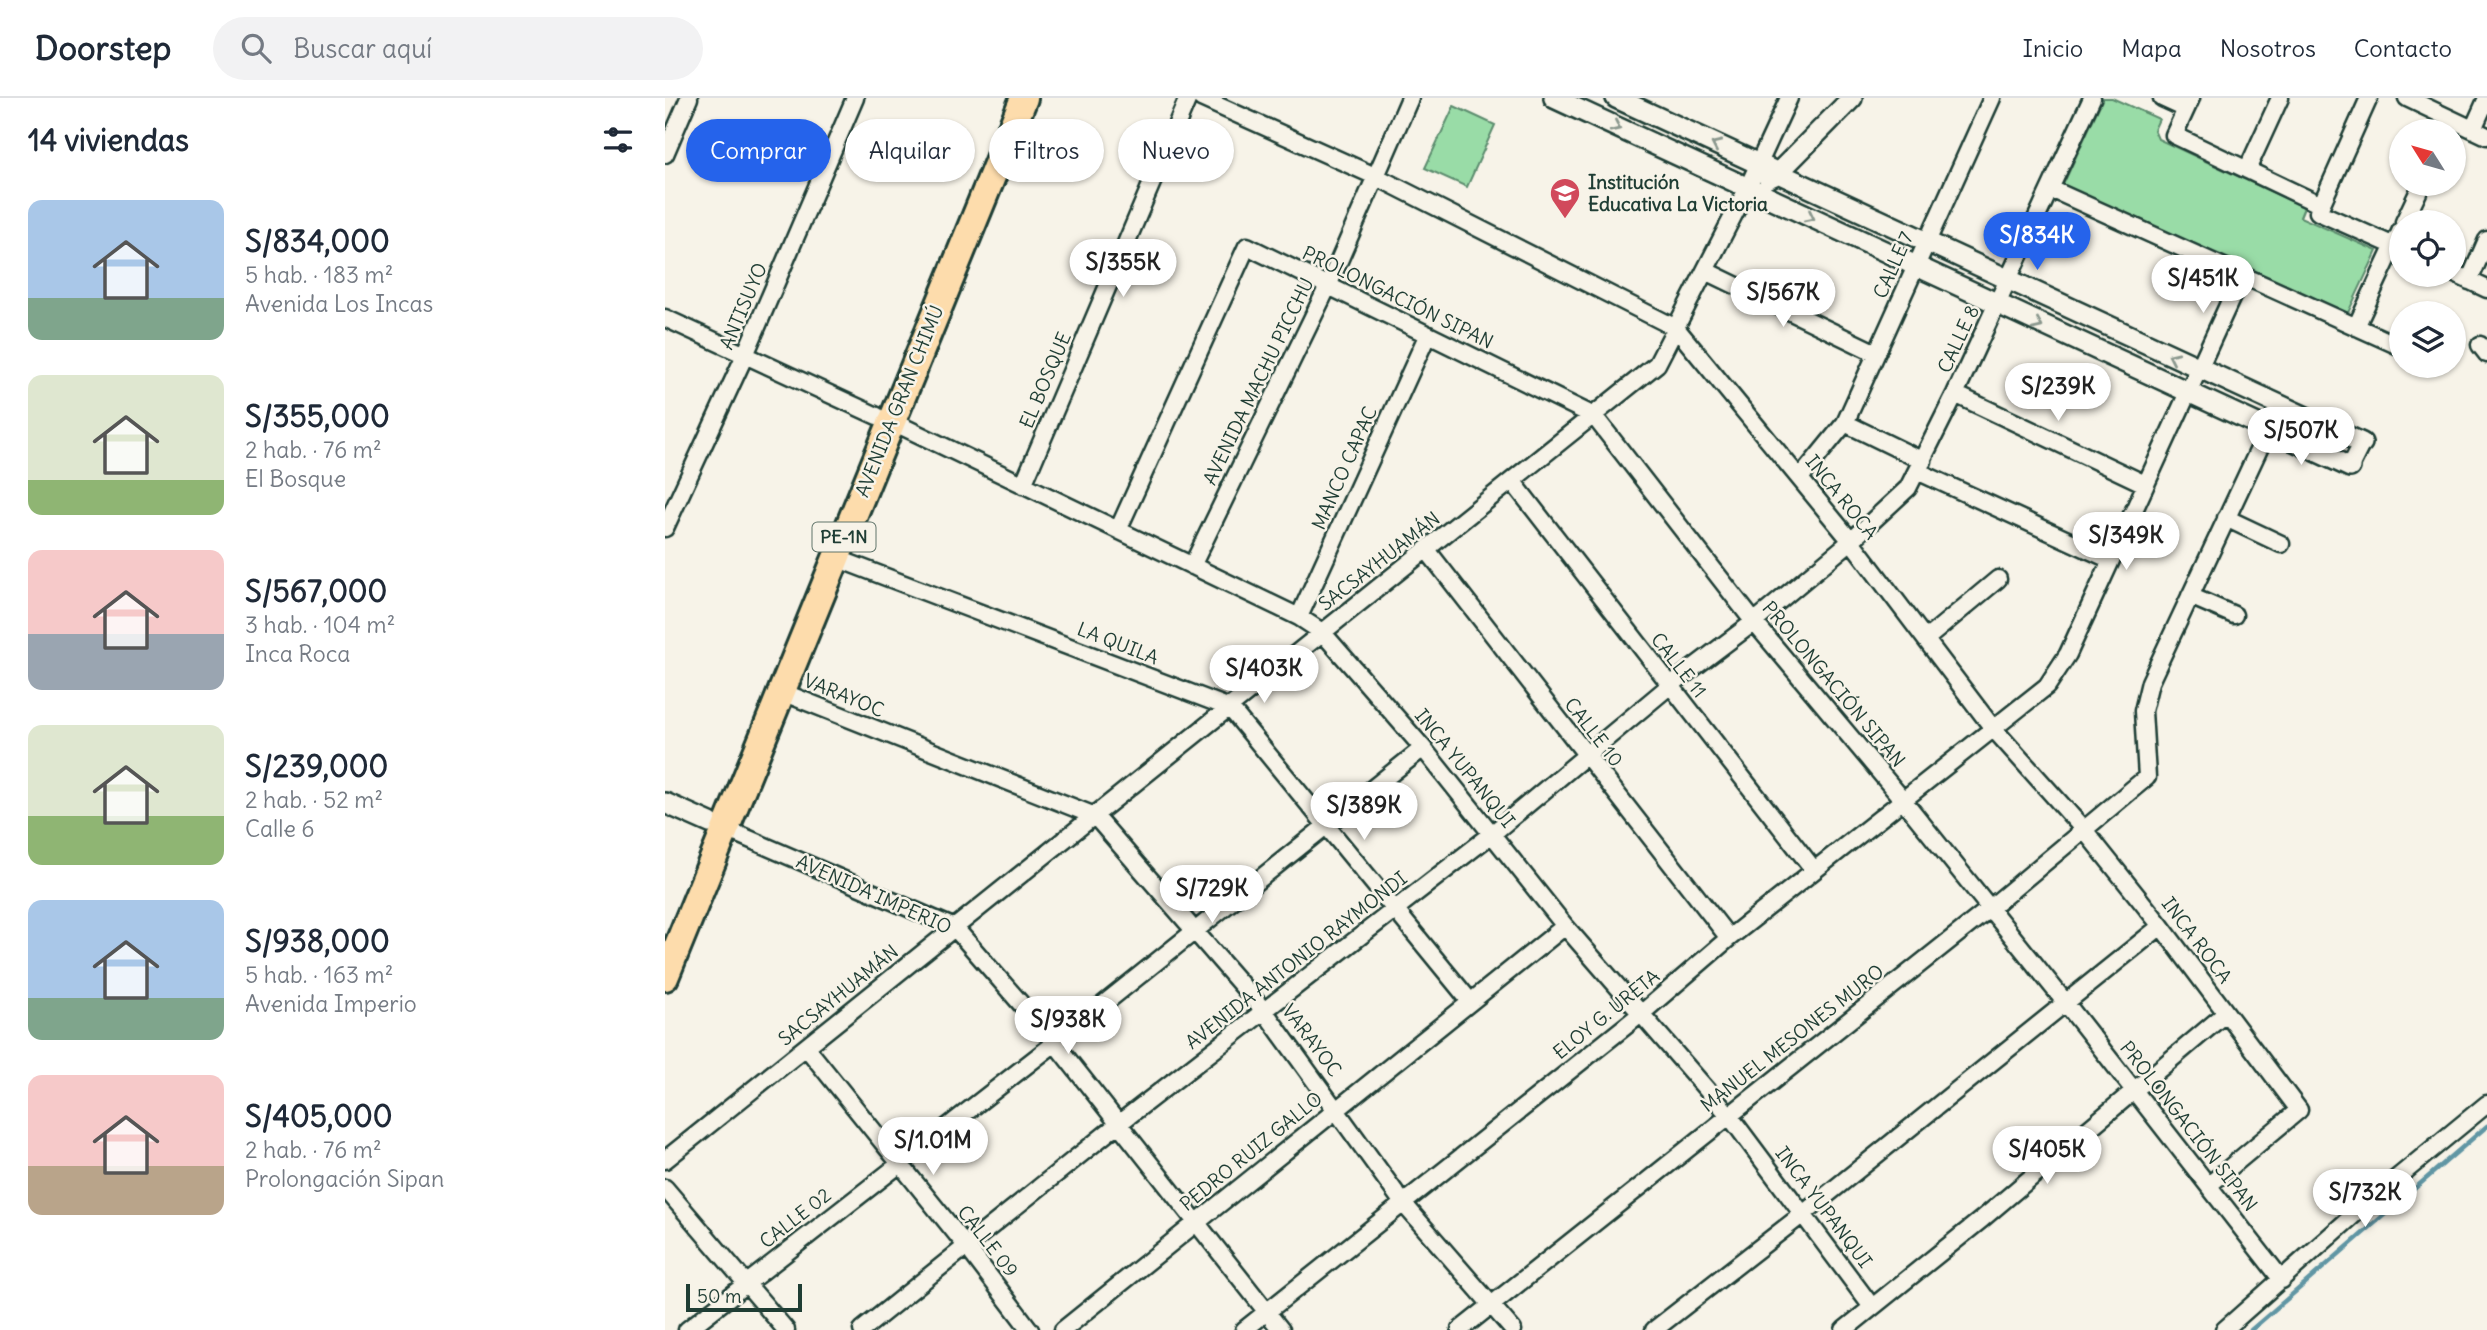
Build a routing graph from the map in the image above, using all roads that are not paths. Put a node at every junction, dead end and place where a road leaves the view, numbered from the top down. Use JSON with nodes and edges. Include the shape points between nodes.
{"nodes":[{"id":1,"x":689,"y":98,"type":"edge"},
{"id":2,"x":855,"y":98,"type":"edge"},
{"id":3,"x":1006,"y":98,"type":"edge"},
{"id":4,"x":1024,"y":98,"type":"edge"},
{"id":5,"x":1188,"y":98,"type":"edge"},
{"id":6,"x":1201,"y":98,"type":"edge"},
{"id":7,"x":1410,"y":98,"type":"edge"},
{"id":8,"x":1616,"y":98,"type":"edge"},
{"id":9,"x":1788,"y":98,"type":"edge"},
{"id":10,"x":1852,"y":98,"type":"edge"},
{"id":11,"x":1992,"y":98,"type":"edge"},
{"id":12,"x":2092,"y":98,"type":"edge"},
{"id":13,"x":2162,"y":98,"type":"edge"},
{"id":14,"x":2280,"y":98,"type":"edge"},
{"id":15,"x":2369,"y":98,"type":"edge"},
{"id":16,"x":2407,"y":98,"type":"edge"},
{"id":17,"x":2487,"y":98,"type":"edge"},
{"id":18,"x":1560,"y":99,"type":"edge"},
{"id":19,"x":2188,"y":104,"type":"edge"},
{"id":20,"x":2439,"y":119,"type":"edge"},
{"id":21,"x":2480,"y":133,"type":"edge"},
{"id":22,"x":665,"y":154,"type":"edge"},
{"id":23,"x":1759,"y":165,"type":"junction"},
{"id":24,"x":2247,"y":170,"type":"junction"},
{"id":25,"x":1777,"y":174,"type":"junction"},
{"id":26,"x":1377,"y":177,"type":"junction"},
{"id":27,"x":1748,"y":187,"type":"junction"},
{"id":28,"x":2051,"y":189,"type":"junction"},
{"id":29,"x":2321,"y":205,"type":"junction"},
{"id":30,"x":2487,"y":240,"type":"edge"},
{"id":31,"x":1925,"y":242,"type":"junction"},
{"id":32,"x":2389,"y":243,"type":"edge"},
{"id":33,"x":2389,"y":264,"type":"edge"},
{"id":34,"x":1916,"y":267,"type":"junction"},
{"id":35,"x":1706,"y":271,"type":"junction"},
{"id":36,"x":2241,"y":277,"type":"junction"},
{"id":37,"x":2007,"y":280,"type":"junction"},
{"id":38,"x":2466,"y":280,"type":"edge"},
{"id":39,"x":2469,"y":281,"type":"junction"},
{"id":40,"x":1328,"y":286,"type":"junction"},
{"id":41,"x":2487,"y":289,"type":"edge"},
{"id":42,"x":1996,"y":306,"type":"junction"},
{"id":43,"x":665,"y":318,"type":"edge"},
{"id":44,"x":2356,"y":327,"type":"junction"},
{"id":45,"x":1677,"y":328,"type":"junction"},
{"id":46,"x":1427,"y":336,"type":"junction"},
{"id":47,"x":2389,"y":342,"type":"edge"},
{"id":48,"x":1876,"y":353,"type":"junction"},
{"id":49,"x":745,"y":355,"type":"junction"},
{"id":50,"x":2199,"y":369,"type":"junction"},
{"id":51,"x":1955,"y":394,"type":"junction"},
{"id":52,"x":2188,"y":394,"type":"junction"},
{"id":53,"x":2280,"y":404,"type":"junction"},
{"id":54,"x":1594,"y":416,"type":"junction"},
{"id":55,"x":884,"y":418,"type":"junction"},
{"id":56,"x":1845,"y":423,"type":"junction"},
{"id":57,"x":2268,"y":430,"type":"junction"},
{"id":58,"x":2362,"y":443,"type":"joint"},
{"id":59,"x":1920,"y":466,"type":"junction"},
{"id":60,"x":2350,"y":467,"type":"joint"},
{"id":61,"x":1800,"y":478,"type":"junction"},
{"id":62,"x":1513,"y":482,"type":"junction"},
{"id":63,"x":2145,"y":484,"type":"junction"},
{"id":64,"x":1023,"y":485,"type":"junction"},
{"id":65,"x":2226,"y":518,"type":"junction"},
{"id":66,"x":665,"y":528,"type":"edge"},
{"id":67,"x":1118,"y":530,"type":"junction"},
{"id":68,"x":1851,"y":541,"type":"junction"},
{"id":69,"x":2281,"y":544,"type":"dead end"},
{"id":70,"x":1427,"y":550,"type":"junction"},
{"id":71,"x":836,"y":558,"type":"junction"},
{"id":72,"x":2111,"y":560,"type":"junction"},
{"id":73,"x":1192,"y":566,"type":"junction"},
{"id":74,"x":1999,"y":579,"type":"dead end"},
{"id":75,"x":2190,"y":596,"type":"junction"},
{"id":76,"x":2234,"y":615,"type":"dead end"},
{"id":77,"x":1299,"y":617,"type":"junction"},
{"id":78,"x":1754,"y":622,"type":"junction"},
{"id":79,"x":1322,"y":632,"type":"junction"},
{"id":80,"x":1926,"y":639,"type":"junction"},
{"id":81,"x":1668,"y":687,"type":"junction"},
{"id":82,"x":782,"y":692,"type":"junction"},
{"id":83,"x":1230,"y":708,"type":"junction"},
{"id":84,"x":1992,"y":727,"type":"junction"},
{"id":85,"x":1423,"y":748,"type":"junction"},
{"id":86,"x":1586,"y":756,"type":"junction"},
{"id":87,"x":1903,"y":800,"type":"junction"},
{"id":88,"x":665,"y":803,"type":"edge"},
{"id":89,"x":1095,"y":816,"type":"junction"},
{"id":90,"x":1326,"y":824,"type":"junction"},
{"id":91,"x":717,"y":826,"type":"junction"},
{"id":92,"x":2085,"y":831,"type":"junction"},
{"id":93,"x":1492,"y":834,"type":"junction"},
{"id":94,"x":1814,"y":870,"type":"junction"},
{"id":95,"x":1393,"y":909,"type":"junction"},
{"id":96,"x":1989,"y":909,"type":"junction"},
{"id":97,"x":1565,"y":926,"type":"junction"},
{"id":98,"x":2161,"y":926,"type":"junction"},
{"id":99,"x":955,"y":928,"type":"junction"},
{"id":100,"x":665,"y":933,"type":"edge"},
{"id":101,"x":1194,"y":933,"type":"junction"},
{"id":102,"x":1729,"y":938,"type":"junction"},
{"id":103,"x":665,"y":976,"type":"edge"},
{"id":104,"x":1469,"y":1000,"type":"junction"},
{"id":105,"x":2064,"y":1002,"type":"junction"},
{"id":106,"x":1265,"y":1012,"type":"junction"},
{"id":107,"x":1642,"y":1013,"type":"junction"},
{"id":108,"x":2226,"y":1013,"type":"junction"},
{"id":109,"x":1055,"y":1043,"type":"junction"},
{"id":110,"x":806,"y":1047,"type":"junction"},
{"id":111,"x":2133,"y":1090,"type":"junction"},
{"id":112,"x":2487,"y":1104,"type":"edge"},
{"id":113,"x":1337,"y":1107,"type":"junction"},
{"id":114,"x":1728,"y":1114,"type":"junction"},
{"id":115,"x":1117,"y":1125,"type":"junction"},
{"id":116,"x":665,"y":1160,"type":"edge"},
{"id":117,"x":899,"y":1164,"type":"junction"},
{"id":118,"x":2209,"y":1185,"type":"junction"},
{"id":119,"x":665,"y":1188,"type":"edge"},
{"id":120,"x":1403,"y":1203,"type":"junction"},
{"id":121,"x":672,"y":1209,"type":"edge"},
{"id":122,"x":1803,"y":1214,"type":"junction"},
{"id":123,"x":1197,"y":1221,"type":"junction"},
{"id":124,"x":967,"y":1247,"type":"junction"},
{"id":125,"x":2282,"y":1280,"type":"junction"},
{"id":126,"x":748,"y":1282,"type":"junction"},
{"id":127,"x":1493,"y":1305,"type":"junction"},
{"id":128,"x":1872,"y":1307,"type":"junction"},
{"id":129,"x":1267,"y":1313,"type":"junction"},
{"id":130,"x":687,"y":1330,"type":"edge"},
{"id":131,"x":786,"y":1330,"type":"edge"},
{"id":132,"x":862,"y":1330,"type":"edge"},
{"id":133,"x":1030,"y":1330,"type":"edge"},
{"id":134,"x":1063,"y":1330,"type":"edge"},
{"id":135,"x":1244,"y":1330,"type":"edge"},
{"id":136,"x":1281,"y":1330,"type":"edge"},
{"id":137,"x":1460,"y":1330,"type":"edge"},
{"id":138,"x":1513,"y":1330,"type":"edge"},
{"id":139,"x":1654,"y":1330,"type":"edge"},
{"id":140,"x":1844,"y":1330,"type":"edge"},
{"id":141,"x":2224,"y":1330,"type":"edge"}],
"edges":[{"from":1,"to":22,"type":"street"},
{"from":2,"to":49,"type":"street","name":"ANTISUYO"},
{"from":3,"to":55,"type":"highway","name":"AVENIDA GRAN CHIMÚ","number":"PE-1N"},
{"from":4,"to":55,"type":"highway","name":"AVENIDA GRAN CHIMÚ","number":"PE-1N"},
{"from":5,"to":64,"type":"street","name":"EL BOSQUE"},
{"from":6,"to":26,"type":"street","name":"INCA ROCA"},
{"from":7,"to":26,"type":"street","name":"AVENIDA MACHU PICCHU"},
{"from":23,"to":8,"type":"street","one_way":true},
{"from":9,"to":23,"type":"street","name":"SACSAYHUAMÁN"},
{"from":10,"to":25,"type":"street"},
{"from":11,"to":31,"type":"street","name":"CALLE 7"},
{"from":12,"to":28,"type":"street","name":"CALLE 8"},
{"from":13,"to":19,"type":"street"},
{"from":14,"to":24,"type":"street"},
{"from":15,"to":29,"type":"street"},
{"from":16,"to":20,"type":"street"},
{"from":17,"to":21,"type":"street"},
{"from":18,"to":27,"type":"street","one_way":true},
{"from":19,"to":24,"type":"street","via":[[2174,135]]},
{"from":23,"to":25,"type":"street"},
{"from":23,"to":27,"type":"street","name":"SACSAYHUAMÁN"},
{"from":24,"to":29,"type":"street"},
{"from":25,"to":27,"type":"street"},
{"from":25,"to":31,"type":"street"},
{"from":26,"to":40,"type":"street","name":"AVENIDA MACHU PICCHU"},
{"from":26,"to":45,"type":"street","name":"INCA ROCA"},
{"from":27,"to":34,"type":"street","one_way":true},
{"from":27,"to":35,"type":"street","name":"SACSAYHUAMÁN"},
{"from":28,"to":36,"type":"street"},
{"from":28,"to":37,"type":"street","name":"CALLE 8"},
{"from":29,"to":32,"type":"street","via":[[2318,212]]},
{"from":30,"to":39,"type":"street"},
{"from":31,"to":34,"type":"street","name":"CALLE 7"},
{"from":31,"to":37,"type":"street"},
{"from":33,"to":44,"type":"street"},
{"from":34,"to":42,"type":"street"},
{"from":34,"to":48,"type":"street","name":"CALLE 7"},
{"from":35,"to":45,"type":"street","name":"SACSAYHUAMÁN"},
{"from":35,"to":48,"type":"street"},
{"from":36,"to":44,"type":"street"},
{"from":36,"to":50,"type":"street","name":"ELOY G. URETA"},
{"from":37,"to":42,"type":"street","name":"CALLE 8"},
{"from":50,"to":37,"type":"street","one_way":true},
{"from":38,"to":39,"type":"street"},
{"from":39,"to":41,"type":"street"},
{"from":40,"to":46,"type":"street","name":"PROLONGACIÓN SIPAN"},
{"from":40,"to":67,"type":"street","name":"PROLONGACIÓN SIPAN","via":[[1247,246]]},
{"from":40,"to":73,"type":"street","name":"AVENIDA MACHU PICCHU"},
{"from":42,"to":51,"type":"street","name":"CALLE 8"},
{"from":42,"to":52,"type":"street","one_way":true},
{"from":43,"to":49,"type":"street","name":"INCA YUPANQUI"},
{"from":44,"to":47,"type":"street"},
{"from":45,"to":54,"type":"street","name":"SACSAYHUAMÁN","via":[[1657,364]]},
{"from":45,"to":61,"type":"street","name":"INCA ROCA"},
{"from":46,"to":54,"type":"street","name":"PROLONGACIÓN SIPAN"},
{"from":46,"to":77,"type":"street","name":"MANCO CAPAC"},
{"from":48,"to":56,"type":"street","name":"CALLE 7"},
{"from":49,"to":55,"type":"street","name":"INCA YUPANQUI"},
{"from":49,"to":66,"type":"street","name":"ANTISUYO"},
{"from":50,"to":52,"type":"street","name":"ELOY G. URETA"},
{"from":50,"to":53,"type":"street"},
{"from":51,"to":59,"type":"street","name":"CALLE 8"},
{"from":51,"to":63,"type":"street"},
{"from":52,"to":57,"type":"street"},
{"from":52,"to":63,"type":"street","name":"ELOY G. URETA"},
{"from":53,"to":57,"type":"street"},
{"from":53,"to":58,"type":"street"},
{"from":54,"to":62,"type":"street","name":"SACSAYHUAMÁN"},
{"from":54,"to":78,"type":"street","name":"PROLONGACIÓN SIPAN"},
{"from":55,"to":64,"type":"street","name":"INCA YUPANQUI"},
{"from":55,"to":71,"type":"highway","name":"AVENIDA GRAN CHIMÚ","number":"PE-1N"},
{"from":55,"to":91,"type":"highway","name":"AVENIDA GRAN CHIMÚ","number":"PE-1N"},
{"from":56,"to":59,"type":"street"},
{"from":56,"to":61,"type":"street","name":"CALLE 7"},
{"from":57,"to":60,"type":"street"},
{"from":57,"to":65,"type":"street"},
{"from":58,"to":60,"type":"street"},
{"from":59,"to":68,"type":"street","name":"CALLE 8","via":[[1908,488]]},
{"from":59,"to":72,"type":"street"},
{"from":61,"to":68,"type":"street","name":"INCA ROCA"},
{"from":62,"to":70,"type":"street","name":"SACSAYHUAMÁN"},
{"from":62,"to":81,"type":"street","name":"CALLE 11"},
{"from":63,"to":72,"type":"street","name":"ELOY G. URETA"},
{"from":64,"to":67,"type":"street","name":"INCA YUPANQUI"},
{"from":65,"to":69,"type":"street"},
{"from":65,"to":75,"type":"street"},
{"from":67,"to":73,"type":"street","name":"INCA YUPANQUI"},
{"from":68,"to":78,"type":"street","name":"AVENIDA ANTONIO RAYMONDI"},
{"from":68,"to":80,"type":"street","name":"INCA ROCA"},
{"from":70,"to":79,"type":"street","name":"SACSAYHUAMÁN"},
{"from":70,"to":86,"type":"street","name":"CALLE 10"},
{"from":71,"to":82,"type":"highway","name":"AVENIDA GRAN CHIMÚ","number":"PE-1N"},
{"from":71,"to":83,"type":"street","name":"LA QUILA"},
{"from":72,"to":84,"type":"street","name":"ELOY G. URETA","via":[[2068,654],[2047,686]]},
{"from":73,"to":77,"type":"street","name":"INCA YUPANQUI"},
{"from":74,"to":80,"type":"street"},
{"from":75,"to":76,"type":"street"},
{"from":75,"to":92,"type":"street","name":"MANUEL MESONES MURO","via":[[2147,691],[2143,711],[2147,777]]},
{"from":77,"to":79,"type":"street","name":"INCA YUPANQUI"},
{"from":78,"to":81,"type":"street","name":"AVENIDA ANTONIO RAYMONDI"},
{"from":78,"to":87,"type":"street","name":"PROLONGACIÓN SIPAN"},
{"from":79,"to":83,"type":"street","name":"SACSAYHUAMÁN"},
{"from":79,"to":85,"type":"street","name":"INCA YUPANQUI"},
{"from":80,"to":84,"type":"street","name":"INCA ROCA"},
{"from":81,"to":86,"type":"street","name":"AVENIDA ANTONIO RAYMONDI"},
{"from":81,"to":94,"type":"street","name":"CALLE 11"},
{"from":82,"to":89,"type":"street","name":"VARAYOC"},
{"from":82,"to":91,"type":"highway","name":"AVENIDA GRAN CHIMÚ","number":"PE-1N"},
{"from":83,"to":89,"type":"street","name":"SACSAYHUAMÁN"},
{"from":83,"to":90,"type":"street","name":"LA QUILA"},
{"from":84,"to":87,"type":"street","name":"ELOY G. URETA"},
{"from":84,"to":92,"type":"street","name":"INCA ROCA"},
{"from":85,"to":90,"type":"street","name":"CALLE 02"},
{"from":85,"to":93,"type":"street","name":"INCA YUPANQUI"},
{"from":86,"to":93,"type":"street","name":"AVENIDA ANTONIO RAYMONDI"},
{"from":86,"to":102,"type":"street","name":"CALLE 10"},
{"from":87,"to":94,"type":"street","name":"ELOY G. URETA"},
{"from":87,"to":96,"type":"street","name":"PROLONGACIÓN SIPAN"},
{"from":88,"to":91,"type":"street","name":"AVENIDA IMPERIO"},
{"from":89,"to":99,"type":"street","name":"SACSAYHUAMÁN"},
{"from":89,"to":101,"type":"street","name":"VARAYOC"},
{"from":90,"to":95,"type":"street","name":"LA QUILA"},
{"from":90,"to":101,"type":"street","name":"CALLE 02"},
{"from":91,"to":99,"type":"street","name":"AVENIDA IMPERIO"},
{"from":91,"to":100,"type":"highway","name":"AVENIDA GRAN CHIMÚ","number":"PE-1N"},
{"from":91,"to":103,"type":"highway","name":"AVENIDA GRAN CHIMÚ","number":"PE-1N"},
{"from":92,"to":96,"type":"street","name":"MANUEL MESONES MURO"},
{"from":92,"to":98,"type":"street","name":"INCA ROCA"},
{"from":93,"to":95,"type":"street","name":"AVENIDA ANTONIO RAYMONDI"},
{"from":93,"to":97,"type":"street","name":"INCA YUPANQUI"},
{"from":94,"to":102,"type":"street","name":"ELOY G. URETA"},
{"from":95,"to":104,"type":"street","name":"LA QUILA"},
{"from":95,"to":106,"type":"street","name":"AVENIDA ANTONIO RAYMONDI"},
{"from":96,"to":105,"type":"street","name":"PROLONGACIÓN SIPAN"},
{"from":96,"to":114,"type":"street","name":"MANUEL MESONES MURO"},
{"from":97,"to":104,"type":"street","name":"PEDRO RUIZ GALLO"},
{"from":97,"to":107,"type":"street","name":"INCA YUPANQUI"},
{"from":98,"to":105,"type":"street"},
{"from":98,"to":108,"type":"street","name":"INCA ROCA"},
{"from":99,"to":109,"type":"street","name":"AVENIDA IMPERIO"},
{"from":99,"to":110,"type":"street","name":"SACSAYHUAMÁN"},
{"from":101,"to":106,"type":"street","name":"VARAYOC"},
{"from":101,"to":109,"type":"street","name":"CALLE 02"},
{"from":102,"to":107,"type":"street","name":"ELOY G. URETA"},
{"from":104,"to":113,"type":"street","name":"PEDRO RUIZ GALLO"},
{"from":105,"to":111,"type":"street","name":"PROLONGACIÓN SIPAN"},
{"from":105,"to":122,"type":"street"},
{"from":106,"to":113,"type":"street","name":"VARAYOC"},
{"from":106,"to":115,"type":"street","name":"AVENIDA ANTONIO RAYMONDI"},
{"from":107,"to":114,"type":"street","name":"INCA YUPANQUI"},
{"from":107,"to":120,"type":"street","name":"ELOY G. URETA"},
{"from":108,"to":111,"type":"street"},
{"from":108,"to":118,"type":"street","name":"INCA ROCA","via":[[2299,1111]]},
{"from":109,"to":115,"type":"street","name":"AVENIDA IMPERIO"},
{"from":109,"to":117,"type":"street","name":"CALLE 02"},
{"from":110,"to":116,"type":"street","name":"SACSAYHUAMÁN"},
{"from":110,"to":117,"type":"street","name":"CALLE 09"},
{"from":111,"to":118,"type":"street","name":"PROLONGACIÓN SIPAN"},
{"from":111,"to":128,"type":"street"},
{"from":112,"to":125,"type":"street"},
{"from":113,"to":120,"type":"street","name":"VARAYOC"},
{"from":113,"to":123,"type":"street","name":"PEDRO RUIZ GALLO"},
{"from":114,"to":122,"type":"street","name":"INCA YUPANQUI"},
{"from":114,"to":127,"type":"street","name":"MANUEL MESONES MURO"},
{"from":115,"to":123,"type":"street","name":"AVENIDA IMPERIO"},
{"from":115,"to":124,"type":"street","name":"AVENIDA ANTONIO RAYMONDI"},
{"from":117,"to":124,"type":"street","name":"CALLE 09"},
{"from":117,"to":126,"type":"street","name":"CALLE 02"},
{"from":118,"to":125,"type":"street","name":"PROLONGACIÓN SIPAN"},
{"from":119,"to":121,"type":"street"},
{"from":120,"to":127,"type":"street","name":"VARAYOC"},
{"from":120,"to":129,"type":"street","name":"ELOY G. URETA"},
{"from":121,"to":126,"type":"street"},
{"from":122,"to":128,"type":"street","name":"INCA YUPANQUI"},
{"from":122,"to":139,"type":"street"},
{"from":123,"to":129,"type":"street","name":"AVENIDA IMPERIO"},
{"from":123,"to":134,"type":"street","name":"PEDRO RUIZ GALLO"},
{"from":124,"to":132,"type":"street","name":"AVENIDA ANTONIO RAYMONDI"},
{"from":124,"to":133,"type":"street","name":"CALLE 09"},
{"from":125,"to":141,"type":"street"},
{"from":126,"to":130,"type":"street","name":"CALLE 02"},
{"from":126,"to":131,"type":"street"},
{"from":127,"to":137,"type":"street","name":"MANUEL MESONES MURO"},
{"from":127,"to":138,"type":"street","name":"VARAYOC"},
{"from":128,"to":140,"type":"street"},
{"from":129,"to":135,"type":"street","name":"ELOY G. URETA"},
{"from":129,"to":136,"type":"street","name":"AVENIDA IMPERIO"}]}
